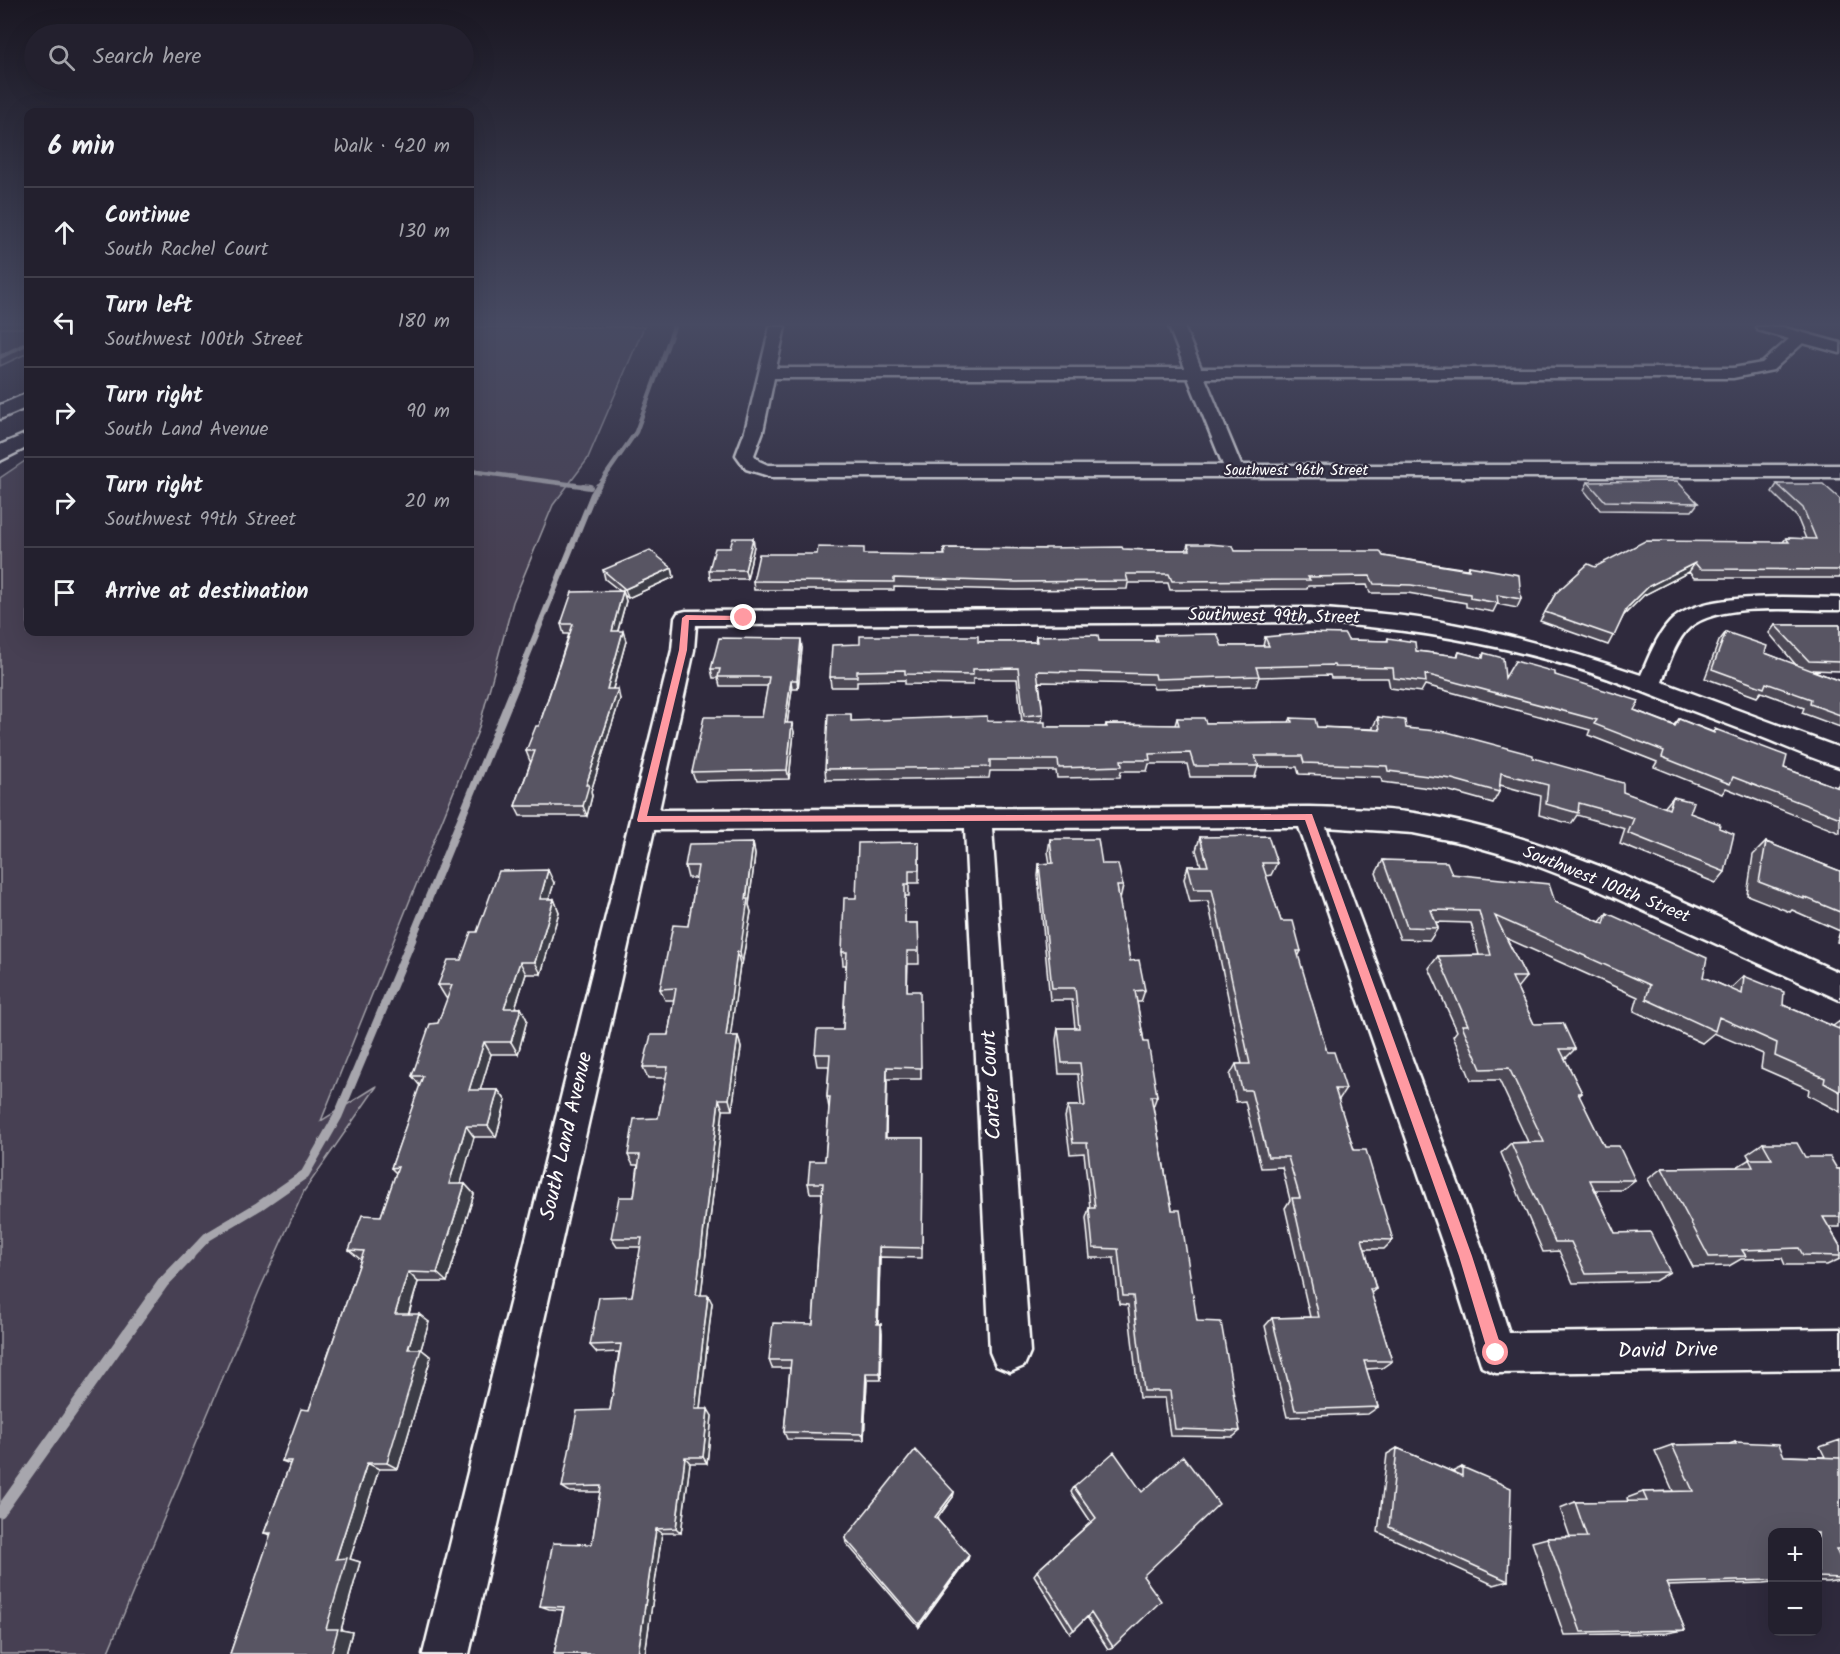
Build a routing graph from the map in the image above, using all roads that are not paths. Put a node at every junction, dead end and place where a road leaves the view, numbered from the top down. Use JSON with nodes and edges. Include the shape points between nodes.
{"nodes":[{"id":1,"x":18,"y":404,"type":"edge"},
{"id":2,"x":759,"y":404,"type":"edge"},
{"id":3,"x":1206,"y":404,"type":"edge"},
{"id":4,"x":0,"y":413,"type":"edge"},
{"id":5,"x":24,"y":441,"type":"edge"},
{"id":6,"x":0,"y":454,"type":"edge"},
{"id":7,"x":1234,"y":471,"type":"junction"},
{"id":8,"x":1831,"y":471,"type":"edge"},
{"id":9,"x":1840,"y":487,"type":"edge"},
{"id":10,"x":1840,"y":604,"type":"edge"},
{"id":11,"x":686,"y":618,"type":"joint"},
{"id":12,"x":1648,"y":686,"type":"junction"},
{"id":13,"x":1840,"y":758,"type":"edge"},
{"id":14,"x":1309,"y":817,"type":"junction"},
{"id":15,"x":978,"y":819,"type":"junction"},
{"id":16,"x":642,"y":820,"type":"junction"},
{"id":17,"x":1840,"y":987,"type":"edge"},
{"id":18,"x":1840,"y":1349,"type":"edge"},
{"id":19,"x":1010,"y":1352,"type":"dead end"},
{"id":20,"x":446,"y":1654,"type":"edge"}],
"edges":[{"from":1,"to":4,"type":"main road"},
{"from":2,"to":7,"type":"street","name":"Southwest 96th Street","via":[[745,455],[754,466],[782,472]]},
{"from":3,"to":7,"type":"street"},
{"from":5,"to":6,"type":"main road"},
{"from":7,"to":8,"type":"street","name":"Southwest 96th Street"},
{"from":8,"to":9,"type":"street"},
{"from":10,"to":12,"type":"street","via":[[1743,605],[1694,616],[1684,621],[1672,636]]},
{"from":11,"to":12,"type":"street","name":"Southwest 99th Street","via":[[1342,616],[1426,625],[1501,640]]},
{"from":11,"to":16,"type":"street","name":"South Land Avenue","via":[[683,650]]},
{"from":12,"to":13,"type":"street","name":"Southwest 99th Street"},
{"from":14,"to":15,"type":"street","name":"Southwest 100th Street"},
{"from":14,"to":17,"type":"street","name":"Southwest 100th Street","via":[[1413,824],[1526,850],[1610,883]]},
{"from":14,"to":18,"type":"street","name":"David Drive","via":[[1462,1245],[1496,1353]]},
{"from":15,"to":16,"type":"street","name":"Southwest 100th Street"},
{"from":15,"to":19,"type":"street","name":"Carter Court"},
{"from":16,"to":20,"type":"street","name":"South Land Avenue"}]}
